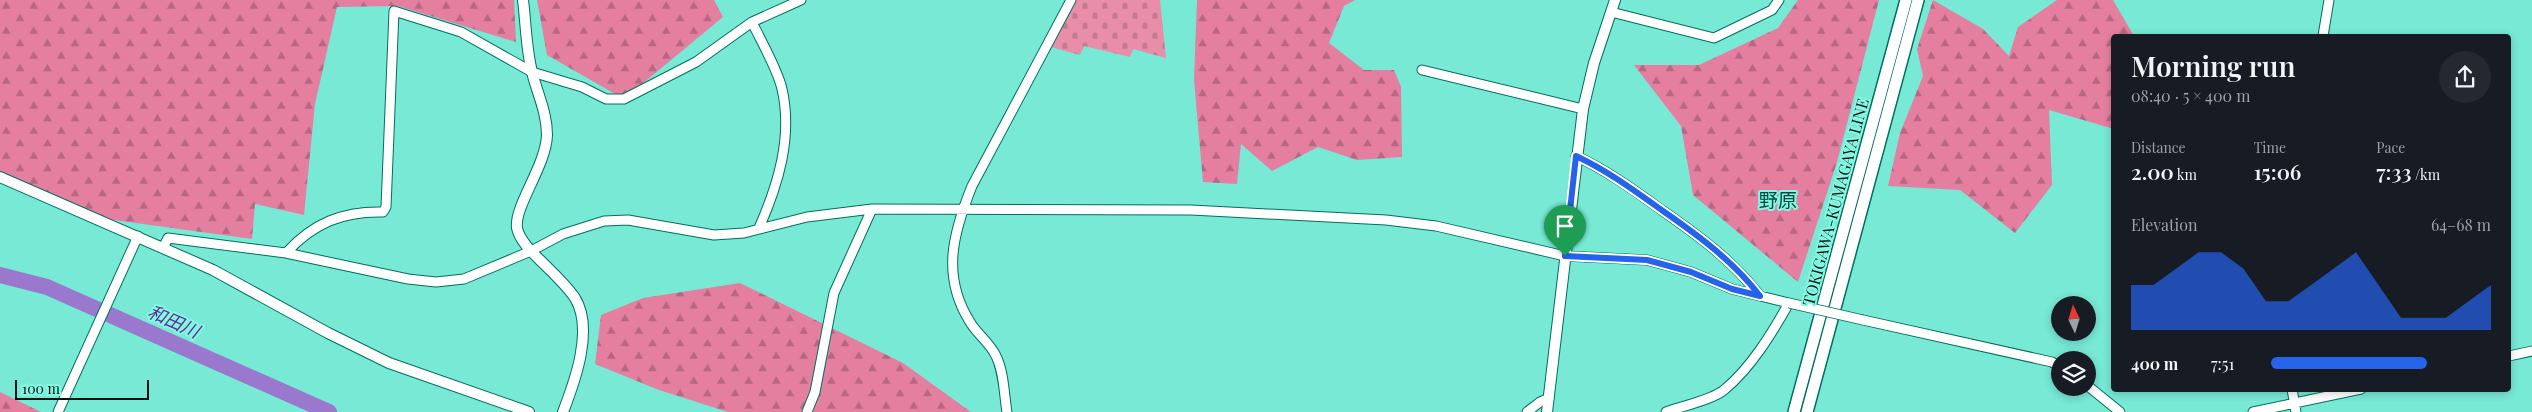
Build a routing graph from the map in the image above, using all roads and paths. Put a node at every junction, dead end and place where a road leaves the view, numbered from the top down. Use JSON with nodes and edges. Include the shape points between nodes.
{"nodes":[{"id":1,"x":522,"y":0,"type":"edge"},
{"id":2,"x":801,"y":0,"type":"edge"},
{"id":3,"x":1071,"y":0,"type":"edge"},
{"id":4,"x":1615,"y":0,"type":"edge"},
{"id":5,"x":1779,"y":0,"type":"edge"},
{"id":6,"x":1906,"y":0,"type":"edge"},
{"id":7,"x":1918,"y":0,"type":"edge"},
{"id":8,"x":2329,"y":0,"type":"edge"},
{"id":9,"x":1611,"y":12,"type":"junction"},
{"id":10,"x":752,"y":22,"type":"junction"},
{"id":11,"x":2323,"y":34,"type":"edge"},
{"id":12,"x":1422,"y":70,"type":"dead end"},
{"id":13,"x":532,"y":72,"type":"junction"},
{"id":14,"x":1583,"y":109,"type":"junction"},
{"id":15,"x":1576,"y":156,"type":"junction"},
{"id":16,"x":0,"y":176,"type":"edge"},
{"id":17,"x":872,"y":209,"type":"junction"},
{"id":18,"x":963,"y":209,"type":"junction"},
{"id":19,"x":759,"y":228,"type":"junction"},
{"id":20,"x":138,"y":236,"type":"junction"},
{"id":21,"x":163,"y":248,"type":"junction"},
{"id":22,"x":531,"y":251,"type":"junction"},
{"id":23,"x":286,"y":253,"type":"junction"},
{"id":24,"x":1565,"y":256,"type":"junction"},
{"id":25,"x":1760,"y":296,"type":"junction"},
{"id":26,"x":1789,"y":303,"type":"junction"},
{"id":27,"x":2532,"y":351,"type":"edge"},
{"id":28,"x":2511,"y":356,"type":"edge"},
{"id":29,"x":2051,"y":362,"type":"edge"},
{"id":30,"x":2096,"y":392,"type":"edge"},
{"id":31,"x":2293,"y":392,"type":"edge"},
{"id":32,"x":2350,"y":392,"type":"edge"},
{"id":33,"x":1549,"y":398,"type":"junction"},
{"id":34,"x":2296,"y":407,"type":"edge"},
{"id":35,"x":58,"y":412,"type":"edge"},
{"id":36,"x":529,"y":412,"type":"edge"},
{"id":37,"x":563,"y":412,"type":"edge"},
{"id":38,"x":807,"y":412,"type":"edge"},
{"id":39,"x":1007,"y":412,"type":"edge"},
{"id":40,"x":1527,"y":412,"type":"edge"},
{"id":41,"x":1547,"y":412,"type":"edge"},
{"id":42,"x":1666,"y":412,"type":"edge"},
{"id":43,"x":1794,"y":412,"type":"edge"},
{"id":44,"x":1807,"y":412,"type":"edge"},
{"id":45,"x":2120,"y":412,"type":"edge"},
{"id":46,"x":2253,"y":412,"type":"edge"}],
"edges":[{"from":1,"to":13,"type":"street"},
{"from":2,"to":10,"type":"street"},
{"from":3,"to":18,"type":"street","via":[[972,186]]},
{"from":4,"to":9,"type":"street"},
{"from":5,"to":9,"type":"street","via":[[1772,10],[1714,38]]},
{"from":6,"to":43,"type":"main road","name":"TOKIGAWA-KUMAGAYA LINE"},
{"from":7,"to":44,"type":"main road","name":"TOKIGAWA-KUMAGAYA LINE"},
{"from":8,"to":11,"type":"street"},
{"from":9,"to":14,"type":"street"},
{"from":10,"to":13,"type":"street","via":[[696,62],[624,99],[606,98]]},
{"from":10,"to":19,"type":"street","via":[[782,88],[786,129],[781,172]]},
{"from":12,"to":14,"type":"street"},
{"from":13,"to":22,"type":"street","via":[[545,115],[547,134],[541,164],[518,216],[518,232]]},
{"from":13,"to":23,"type":"street","via":[[461,32],[394,11],[384,212],[342,215],[300,238]]},
{"from":14,"to":15,"type":"street"},
{"from":15,"to":24,"type":"street"},
{"from":15,"to":25,"type":"street","via":[[1624,183],[1708,243],[1744,274]]},
{"from":16,"to":20,"type":"street"},
{"from":17,"to":18,"type":"street"},
{"from":17,"to":19,"type":"street","via":[[807,217]]},
{"from":17,"to":38,"type":"street","via":[[834,294],[815,392]]},
{"from":18,"to":24,"type":"street","via":[[1191,210],[1386,220],[1436,226]]},
{"from":18,"to":39,"type":"street","via":[[951,263],[958,300],[970,323],[995,354],[1001,368]]},
{"from":19,"to":22,"type":"street","via":[[714,235],[628,220],[604,221],[563,234]]},
{"from":20,"to":21,"type":"street"},
{"from":20,"to":35,"type":"street"},
{"from":21,"to":23,"type":"street","via":[[168,238]]},
{"from":21,"to":36,"type":"street","via":[[213,270],[389,363]]},
{"from":22,"to":23,"type":"street","via":[[464,279],[436,282],[408,280]]},
{"from":22,"to":37,"type":"street","via":[[575,298],[581,316],[583,332],[579,361]]},
{"from":24,"to":25,"type":"street","via":[[1647,260]]},
{"from":24,"to":33,"type":"street"},
{"from":25,"to":26,"type":"street"},
{"from":26,"to":29,"type":"street","bridge":true},
{"from":26,"to":42,"type":"street","via":[[1748,364],[1723,391]]},
{"from":27,"to":28,"type":"street"},
{"from":30,"to":45,"type":"street"},
{"from":31,"to":34,"type":"street"},
{"from":32,"to":34,"type":"street"},
{"from":33,"to":40,"type":"street"},
{"from":33,"to":41,"type":"street"},
{"from":34,"to":46,"type":"street"}]}
